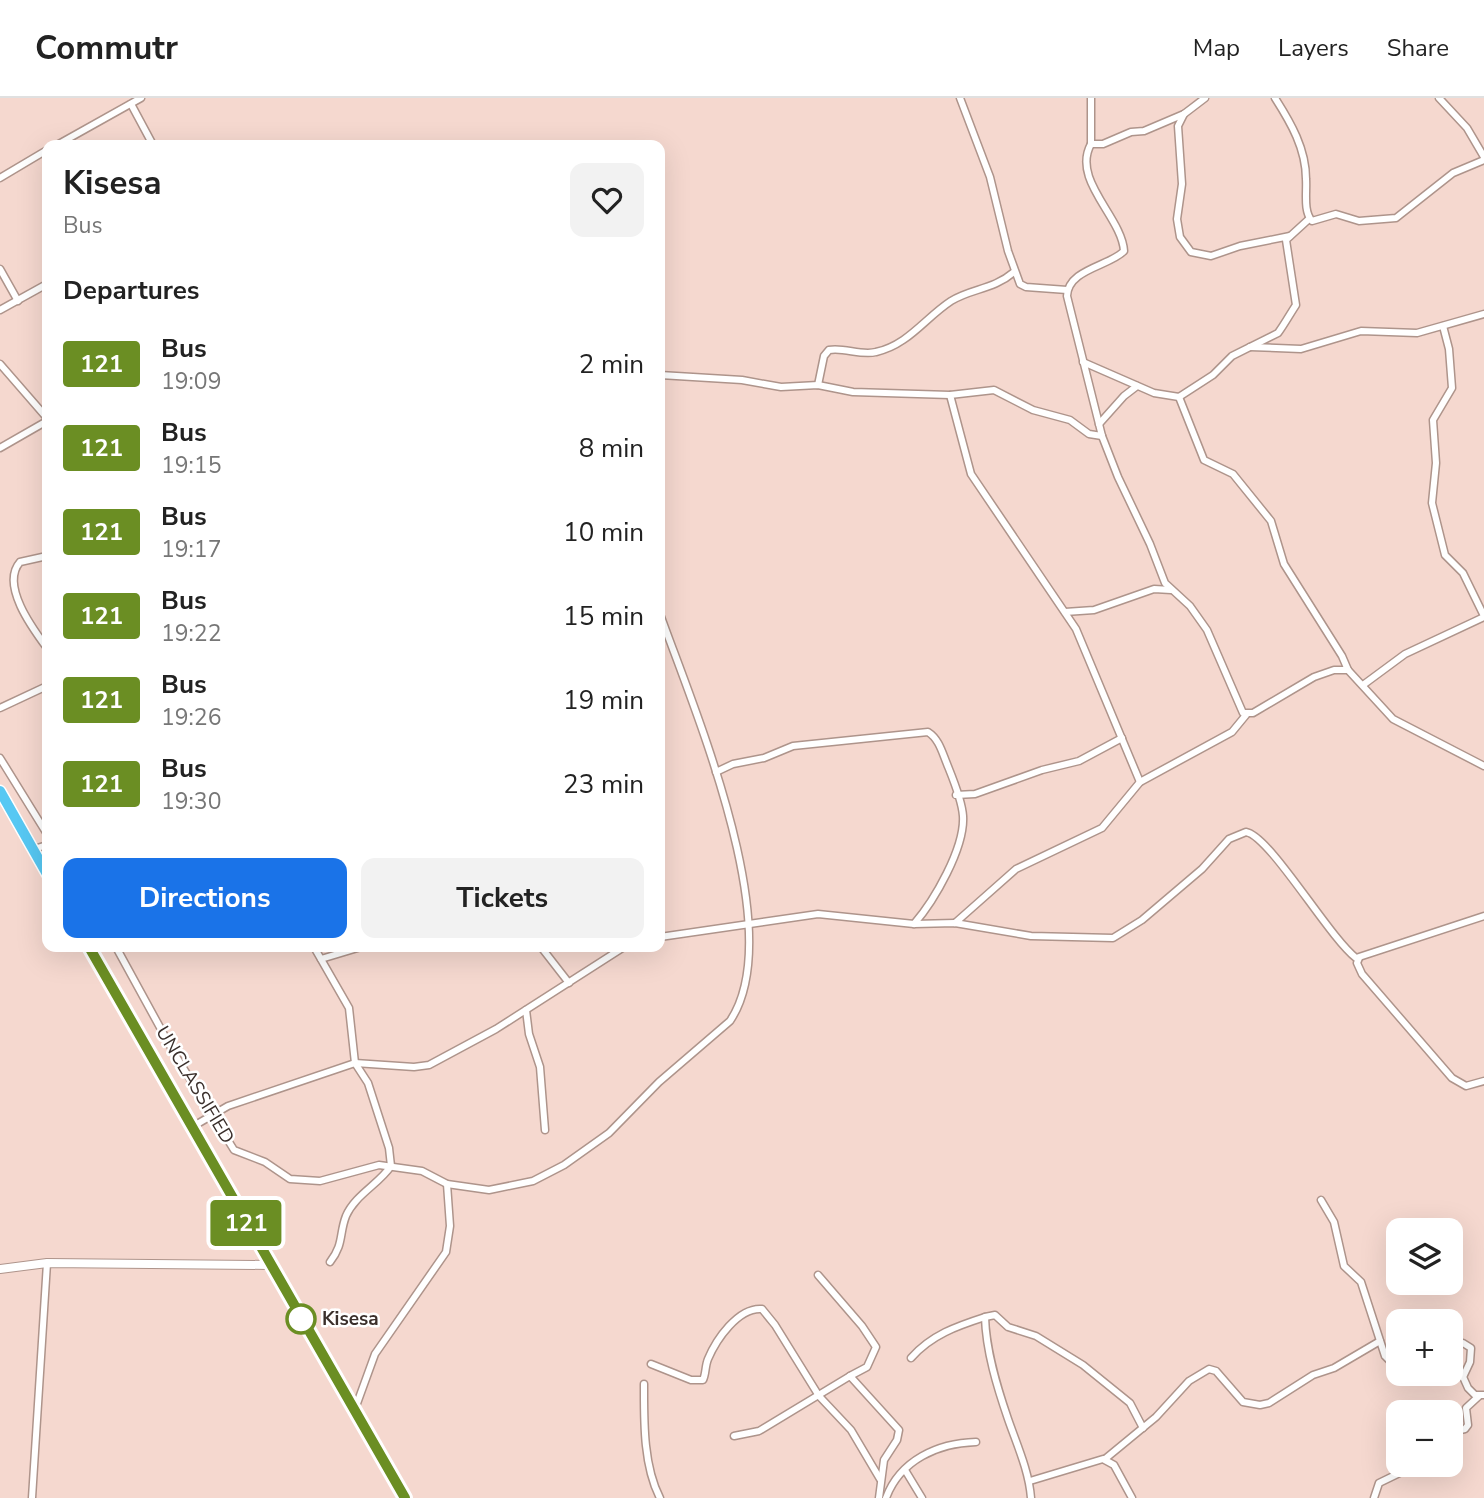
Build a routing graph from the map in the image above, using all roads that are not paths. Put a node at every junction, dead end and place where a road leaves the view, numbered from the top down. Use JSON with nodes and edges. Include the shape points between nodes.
{"nodes":[{"id":1,"x":960,"y":98,"type":"edge"},
{"id":2,"x":1091,"y":98,"type":"edge"},
{"id":3,"x":1205,"y":98,"type":"edge"},
{"id":4,"x":1275,"y":98,"type":"edge"},
{"id":5,"x":1439,"y":98,"type":"edge"},
{"id":6,"x":136,"y":100,"type":"edge"},
{"id":7,"x":1184,"y":114,"type":"junction"},
{"id":8,"x":66,"y":140,"type":"edge"},
{"id":9,"x":151,"y":140,"type":"edge"},
{"id":10,"x":1091,"y":144,"type":"junction"},
{"id":11,"x":42,"y":153,"type":"edge"},
{"id":12,"x":1484,"y":158,"type":"edge"},
{"id":13,"x":0,"y":178,"type":"edge"},
{"id":14,"x":1309,"y":219,"type":"junction"},
{"id":15,"x":1290,"y":236,"type":"junction"},
{"id":16,"x":0,"y":269,"type":"edge"},
{"id":17,"x":1014,"y":272,"type":"junction"},
{"id":18,"x":42,"y":287,"type":"edge"},
{"id":19,"x":1068,"y":290,"type":"junction"},
{"id":20,"x":18,"y":301,"type":"junction"},
{"id":21,"x":0,"y":310,"type":"edge"},
{"id":22,"x":1484,"y":314,"type":"edge"},
{"id":23,"x":1443,"y":326,"type":"junction"},
{"id":24,"x":1249,"y":347,"type":"junction"},
{"id":25,"x":1083,"y":362,"type":"junction"},
{"id":26,"x":0,"y":363,"type":"edge"},
{"id":27,"x":665,"y":375,"type":"edge"},
{"id":28,"x":818,"y":385,"type":"junction"},
{"id":29,"x":1137,"y":386,"type":"junction"},
{"id":30,"x":950,"y":395,"type":"junction"},
{"id":31,"x":1179,"y":397,"type":"junction"},
{"id":32,"x":42,"y":414,"type":"edge"},
{"id":33,"x":42,"y":423,"type":"edge"},
{"id":34,"x":1099,"y":424,"type":"junction"},
{"id":35,"x":1102,"y":436,"type":"junction"},
{"id":36,"x":0,"y":447,"type":"edge"},
{"id":37,"x":42,"y":557,"type":"edge"},
{"id":38,"x":1172,"y":590,"type":"junction"},
{"id":39,"x":1065,"y":612,"type":"junction"},
{"id":40,"x":1484,"y":616,"type":"edge"},
{"id":41,"x":665,"y":627,"type":"edge"},
{"id":42,"x":42,"y":641,"type":"edge"},
{"id":43,"x":1348,"y":670,"type":"junction"},
{"id":44,"x":1363,"y":685,"type":"junction"},
{"id":45,"x":42,"y":688,"type":"edge"},
{"id":46,"x":0,"y":708,"type":"edge"},
{"id":47,"x":1246,"y":715,"type":"junction"},
{"id":48,"x":1122,"y":738,"type":"junction"},
{"id":49,"x":0,"y":758,"type":"edge"},
{"id":50,"x":1484,"y":766,"type":"edge"},
{"id":51,"x":716,"y":772,"type":"junction"},
{"id":52,"x":1140,"y":782,"type":"junction"},
{"id":53,"x":0,"y":792,"type":"edge"},
{"id":54,"x":956,"y":795,"type":"junction"},
{"id":55,"x":42,"y":826,"type":"edge"},
{"id":56,"x":42,"y":846,"type":"edge"},
{"id":57,"x":33,"y":849,"type":"junction"},
{"id":58,"x":42,"y":865,"type":"edge"},
{"id":59,"x":1484,"y":916,"type":"edge"},
{"id":60,"x":955,"y":923,"type":"junction"},
{"id":61,"x":751,"y":924,"type":"junction"},
{"id":62,"x":914,"y":925,"type":"junction"},
{"id":63,"x":665,"y":936,"type":"edge"},
{"id":64,"x":92,"y":952,"type":"edge"},
{"id":65,"x":119,"y":952,"type":"edge"},
{"id":66,"x":317,"y":952,"type":"edge"},
{"id":67,"x":344,"y":952,"type":"edge"},
{"id":68,"x":545,"y":952,"type":"edge"},
{"id":69,"x":616,"y":952,"type":"edge"},
{"id":70,"x":1359,"y":958,"type":"junction"},
{"id":71,"x":321,"y":959,"type":"junction"},
{"id":72,"x":569,"y":983,"type":"junction"},
{"id":73,"x":526,"y":1010,"type":"junction"},
{"id":74,"x":355,"y":1063,"type":"junction"},
{"id":75,"x":1484,"y":1081,"type":"edge"},
{"id":76,"x":212,"y":1114,"type":"junction"},
{"id":77,"x":192,"y":1127,"type":"junction"},
{"id":78,"x":545,"y":1130,"type":"dead end"},
{"id":79,"x":391,"y":1166,"type":"junction"},
{"id":80,"x":447,"y":1184,"type":"junction"},
{"id":81,"x":1321,"y":1200,"type":"dead end"},
{"id":82,"x":330,"y":1262,"type":"dead end"},
{"id":83,"x":47,"y":1263,"type":"junction"},
{"id":84,"x":269,"y":1265,"type":"junction"},
{"id":85,"x":0,"y":1269,"type":"edge"},
{"id":86,"x":818,"y":1275,"type":"dead end"},
{"id":87,"x":985,"y":1317,"type":"junction"},
{"id":88,"x":1380,"y":1341,"type":"junction"},
{"id":89,"x":1463,"y":1343,"type":"edge"},
{"id":90,"x":1386,"y":1356,"type":"edge"},
{"id":91,"x":911,"y":1358,"type":"dead end"},
{"id":92,"x":651,"y":1364,"type":"dead end"},
{"id":93,"x":850,"y":1376,"type":"junction"},
{"id":94,"x":1463,"y":1377,"type":"joint"},
{"id":95,"x":644,"y":1384,"type":"dead end"},
{"id":96,"x":1482,"y":1395,"type":"edge"},
{"id":97,"x":819,"y":1396,"type":"junction"},
{"id":98,"x":355,"y":1409,"type":"junction"},
{"id":99,"x":1143,"y":1428,"type":"junction"},
{"id":100,"x":1463,"y":1429,"type":"edge"},
{"id":101,"x":734,"y":1436,"type":"dead end"},
{"id":102,"x":976,"y":1442,"type":"dead end"},
{"id":103,"x":1105,"y":1459,"type":"junction"},
{"id":104,"x":905,"y":1470,"type":"junction"},
{"id":105,"x":1391,"y":1477,"type":"edge"},
{"id":106,"x":880,"y":1479,"type":"junction"},
{"id":107,"x":1030,"y":1481,"type":"junction"},
{"id":108,"x":32,"y":1498,"type":"edge"},
{"id":109,"x":405,"y":1498,"type":"edge"},
{"id":110,"x":660,"y":1498,"type":"edge"},
{"id":111,"x":879,"y":1498,"type":"edge"},
{"id":112,"x":886,"y":1498,"type":"edge"},
{"id":113,"x":922,"y":1498,"type":"edge"},
{"id":114,"x":1031,"y":1498,"type":"edge"},
{"id":115,"x":1132,"y":1498,"type":"edge"},
{"id":116,"x":1374,"y":1498,"type":"edge"}],
"edges":[{"from":1,"to":17,"type":"street","via":[[990,177]]},
{"from":2,"to":10,"type":"street"},
{"from":3,"to":7,"type":"street"},
{"from":4,"to":14,"type":"street","via":[[1303,151]]},
{"from":5,"to":12,"type":"street","via":[[1467,128]]},
{"from":6,"to":8,"type":"street"},
{"from":6,"to":9,"type":"street"},
{"from":7,"to":10,"type":"street","via":[[1144,131]]},
{"from":7,"to":15,"type":"street","via":[[1178,126],[1181,184],[1177,219],[1191,252],[1211,256]]},
{"from":10,"to":19,"type":"street","via":[[1087,162],[1093,183],[1124,251],[1094,265]]},
{"from":11,"to":13,"type":"street"},
{"from":12,"to":14,"type":"street","via":[[1453,173],[1396,218],[1359,221],[1336,214],[1315,222]]},
{"from":14,"to":15,"type":"street"},
{"from":15,"to":24,"type":"street","via":[[1286,251],[1296,305],[1278,333]]},
{"from":16,"to":20,"type":"street"},
{"from":17,"to":19,"type":"street","via":[[1026,287]]},
{"from":17,"to":28,"type":"street","via":[[992,287],[954,299],[914,334],[888,348],[867,354],[829,350]]},
{"from":18,"to":20,"type":"street"},
{"from":19,"to":25,"type":"street"},
{"from":20,"to":21,"type":"street"},
{"from":22,"to":23,"type":"street"},
{"from":23,"to":24,"type":"street","via":[[1407,334],[1360,331],[1301,349]]},
{"from":23,"to":40,"type":"street","via":[[1450,349],[1452,388],[1433,420],[1436,463],[1432,503],[1445,555],[1463,573]]},
{"from":24,"to":31,"type":"street"},
{"from":25,"to":29,"type":"street"},
{"from":25,"to":34,"type":"street"},
{"from":26,"to":32,"type":"street"},
{"from":27,"to":28,"type":"street","via":[[781,387]]},
{"from":28,"to":30,"type":"street","via":[[853,392]]},
{"from":29,"to":31,"type":"street"},
{"from":29,"to":34,"type":"street"},
{"from":30,"to":35,"type":"street","via":[[994,390]]},
{"from":30,"to":39,"type":"street","via":[[971,474]]},
{"from":31,"to":43,"type":"street","via":[[1204,460],[1233,474],[1273,525],[1284,564]]},
{"from":33,"to":36,"type":"street"},
{"from":34,"to":35,"type":"street"},
{"from":35,"to":38,"type":"street","via":[[1161,575]]},
{"from":37,"to":42,"type":"street","via":[[20,562],[13,574],[15,604]]},
{"from":38,"to":39,"type":"street","via":[[1154,589],[1094,610]]},
{"from":38,"to":47,"type":"street","via":[[1207,630]]},
{"from":39,"to":48,"type":"street"},
{"from":40,"to":44,"type":"street","via":[[1405,654]]},
{"from":41,"to":51,"type":"street","name":"UNCLASSIFIED"},
{"from":43,"to":44,"type":"street"},
{"from":43,"to":47,"type":"street","via":[[1322,673]]},
{"from":44,"to":50,"type":"street","via":[[1393,719]]},
{"from":45,"to":46,"type":"street"},
{"from":47,"to":52,"type":"street","via":[[1232,732]]},
{"from":48,"to":52,"type":"street"},
{"from":48,"to":54,"type":"street","via":[[1079,761],[975,794]]},
{"from":49,"to":55,"type":"street"},
{"from":51,"to":54,"type":"street","via":[[793,746],[928,732],[935,736]]},
{"from":51,"to":61,"type":"street","name":"UNCLASSIFIED","via":[[738,846]]},
{"from":52,"to":60,"type":"street","via":[[1102,828],[1016,869]]},
{"from":53,"to":57,"type":"highway"},
{"from":54,"to":62,"type":"street","via":[[963,820],[953,858]]},
{"from":56,"to":57,"type":"street"},
{"from":57,"to":58,"type":"highway"},
{"from":59,"to":70,"type":"street"},
{"from":60,"to":62,"type":"street"},
{"from":60,"to":70,"type":"street","via":[[1031,936],[1113,938],[1142,920],[1202,869],[1229,839],[1246,832],[1261,840],[1334,934]]},
{"from":61,"to":62,"type":"street","via":[[818,914]]},
{"from":61,"to":63,"type":"street"},
{"from":61,"to":80,"type":"street","name":"UNCLASSIFIED","via":[[737,1012],[610,1133],[533,1181],[489,1190]]},
{"from":64,"to":77,"type":"highway"},
{"from":65,"to":76,"type":"street","name":"UNCLASSIFIED"},
{"from":66,"to":71,"type":"street"},
{"from":67,"to":71,"type":"street"},
{"from":68,"to":72,"type":"street"},
{"from":69,"to":72,"type":"street"},
{"from":70,"to":75,"type":"street","via":[[1362,974],[1452,1078],[1466,1086]]},
{"from":71,"to":74,"type":"street","via":[[349,1008]]},
{"from":72,"to":73,"type":"street"},
{"from":73,"to":74,"type":"street","via":[[429,1065]]},
{"from":73,"to":78,"type":"street","via":[[542,1080]]},
{"from":74,"to":76,"type":"street"},
{"from":74,"to":79,"type":"street","via":[[368,1083]]},
{"from":76,"to":77,"type":"street"},
{"from":76,"to":79,"type":"street","name":"UNCLASSIFIED","via":[[234,1150],[265,1162],[289,1179],[320,1181]]},
{"from":77,"to":84,"type":"highway"},
{"from":79,"to":80,"type":"street","name":"UNCLASSIFIED","via":[[422,1171]]},
{"from":79,"to":82,"type":"street","via":[[346,1216],[340,1249]]},
{"from":80,"to":98,"type":"street","via":[[450,1226],[446,1252],[375,1354]]},
{"from":81,"to":88,"type":"street","via":[[1334,1222],[1344,1266],[1361,1282]]},
{"from":83,"to":84,"type":"street"},
{"from":83,"to":85,"type":"street"},
{"from":83,"to":108,"type":"street"},
{"from":84,"to":98,"type":"highway"},
{"from":86,"to":93,"type":"street","via":[[876,1347],[867,1367]]},
{"from":87,"to":91,"type":"street","via":[[951,1328],[923,1344]]},
{"from":87,"to":99,"type":"street","via":[[1002,1318],[1009,1327],[1036,1336],[1083,1365],[1130,1403]]},
{"from":87,"to":107,"type":"street","via":[[1007,1416]]},
{"from":88,"to":90,"type":"street"},
{"from":88,"to":99,"type":"street","via":[[1260,1405],[1243,1402],[1209,1369],[1189,1381]]},
{"from":89,"to":94,"type":"street","via":[[1471,1348]]},
{"from":92,"to":97,"type":"street","via":[[691,1380],[703,1380],[706,1363],[729,1326],[751,1310],[762,1309]]},
{"from":93,"to":97,"type":"street"},
{"from":93,"to":106,"type":"street","via":[[899,1430]]},
{"from":94,"to":96,"type":"street","via":[[1468,1388]]},
{"from":95,"to":110,"type":"street","via":[[646,1441]]},
{"from":96,"to":100,"type":"street","via":[[1466,1408],[1468,1425]]},
{"from":97,"to":101,"type":"street","via":[[759,1431]]},
{"from":97,"to":106,"type":"street","via":[[851,1430]]},
{"from":98,"to":109,"type":"highway"},
{"from":99,"to":103,"type":"street"},
{"from":102,"to":104,"type":"street","via":[[927,1452]]},
{"from":103,"to":107,"type":"street"},
{"from":103,"to":115,"type":"street","via":[[1114,1465]]},
{"from":104,"to":112,"type":"street"},
{"from":104,"to":113,"type":"street"},
{"from":105,"to":116,"type":"street","via":[[1379,1483]]},
{"from":106,"to":111,"type":"street"},
{"from":107,"to":114,"type":"street"}]}
